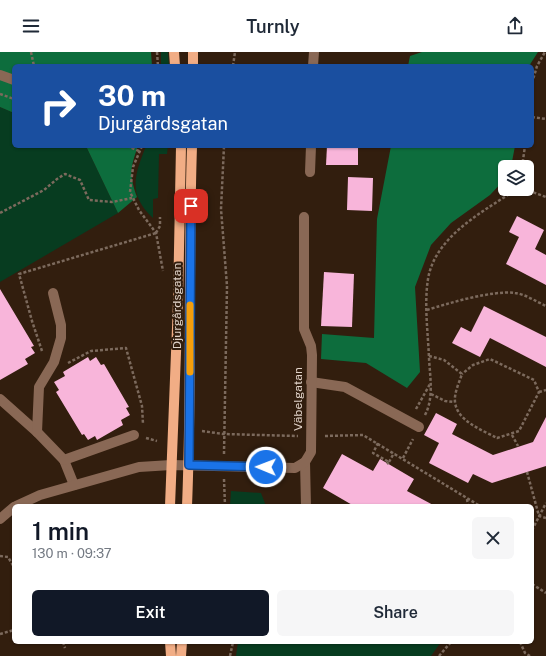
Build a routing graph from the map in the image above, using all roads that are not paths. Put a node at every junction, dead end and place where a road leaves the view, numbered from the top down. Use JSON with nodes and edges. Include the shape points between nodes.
{"nodes":[{"id":1,"x":174,"y":52,"type":"edge"},
{"id":2,"x":193,"y":52,"type":"edge"},
{"id":3,"x":314,"y":52,"type":"edge"},
{"id":4,"x":175,"y":64,"type":"edge"},
{"id":5,"x":194,"y":64,"type":"edge"},
{"id":6,"x":313,"y":64,"type":"edge"},
{"id":7,"x":0,"y":75,"type":"edge"},
{"id":8,"x":12,"y":79,"type":"edge"},
{"id":9,"x":181,"y":148,"type":"edge"},
{"id":10,"x":192,"y":148,"type":"edge"},
{"id":11,"x":311,"y":148,"type":"edge"},
{"id":12,"x":310,"y":172,"type":"dead end"},
{"id":13,"x":304,"y":217,"type":"dead end"},
{"id":14,"x":53,"y":293,"type":"dead end"},
{"id":15,"x":311,"y":382,"type":"junction"},
{"id":16,"x":0,"y":399,"type":"edge"},
{"id":17,"x":419,"y":427,"type":"road end"},
{"id":18,"x":37,"y":432,"type":"junction"},
{"id":19,"x":134,"y":435,"type":"dead end"},
{"id":20,"x":64,"y":460,"type":"junction"},
{"id":21,"x":305,"y":462,"type":"junction"},
{"id":22,"x":171,"y":465,"type":"junction"},
{"id":23,"x":189,"y":465,"type":"junction"},
{"id":24,"x":74,"y":485,"type":"junction"},
{"id":25,"x":22,"y":504,"type":"edge"},
{"id":26,"x":170,"y":504,"type":"edge"},
{"id":27,"x":187,"y":504,"type":"edge"},
{"id":28,"x":306,"y":504,"type":"edge"},
{"id":29,"x":12,"y":509,"type":"edge"},
{"id":30,"x":0,"y":519,"type":"edge"},
{"id":31,"x":170,"y":644,"type":"edge"},
{"id":32,"x":182,"y":644,"type":"edge"},
{"id":33,"x":171,"y":656,"type":"edge"},
{"id":34,"x":181,"y":656,"type":"edge"}],
"edges":[{"from":1,"to":4,"type":"main road"},
{"from":2,"to":5,"type":"main road"},
{"from":3,"to":6,"type":"street"},
{"from":7,"to":8,"type":"street"},
{"from":9,"to":22,"type":"main road","name":"Djurgårdsgatan"},
{"from":10,"to":23,"type":"main road","name":"Djurgårdsgatan"},
{"from":11,"to":12,"type":"street"},
{"from":13,"to":15,"type":"street","name":"Väbelgatan","via":[[304,330],[311,346]]},
{"from":14,"to":18,"type":"street","via":[[61,325],[60,338],[54,362],[39,388]]},
{"from":15,"to":17,"type":"street","via":[[345,387]]},
{"from":15,"to":21,"type":"street","name":"Väbelgatan","via":[[311,452]]},
{"from":16,"to":18,"type":"street"},
{"from":18,"to":20,"type":"street"},
{"from":19,"to":20,"type":"street"},
{"from":20,"to":24,"type":"street"},
{"from":21,"to":23,"type":"street","via":[[294,468]]},
{"from":21,"to":28,"type":"street","name":"Väbelgatan"},
{"from":22,"to":23,"type":"street"},
{"from":22,"to":24,"type":"street","via":[[139,467]]},
{"from":22,"to":26,"type":"main road","name":"Djurgårdsgatan"},
{"from":23,"to":27,"type":"main road","name":"Djurgårdsgatan"},
{"from":24,"to":25,"type":"street"},
{"from":29,"to":30,"type":"street"},
{"from":31,"to":33,"type":"main road"},
{"from":32,"to":34,"type":"main road"}]}
